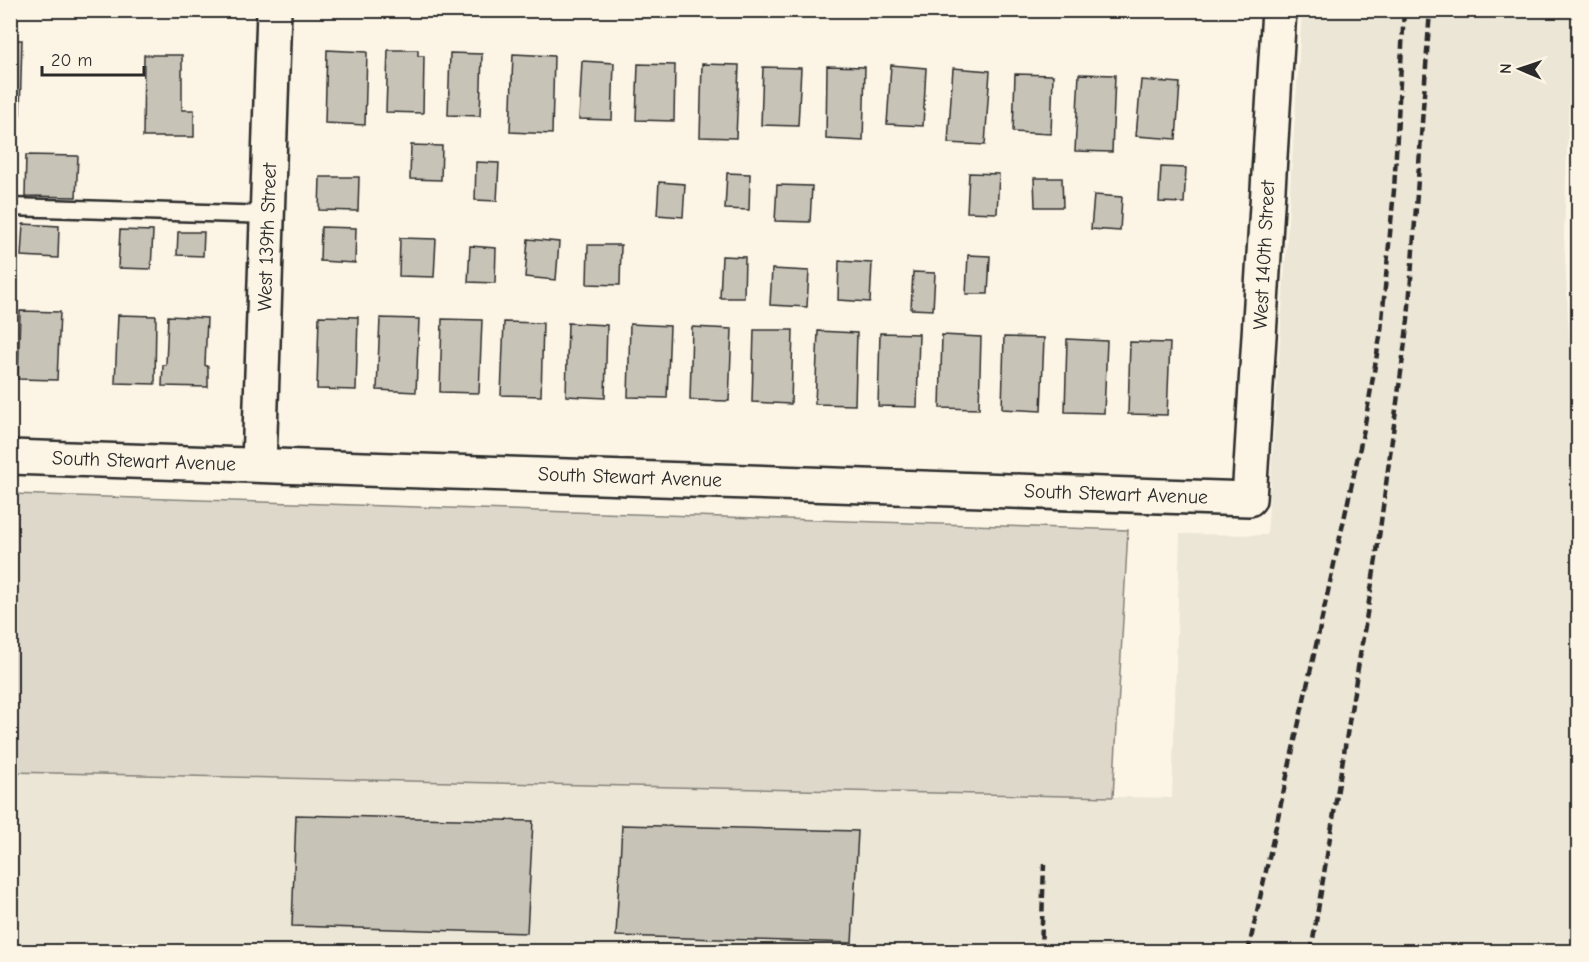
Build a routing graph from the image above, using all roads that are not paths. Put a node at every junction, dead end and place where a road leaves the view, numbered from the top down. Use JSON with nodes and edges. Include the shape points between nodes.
{"nodes":[{"id":1,"x":274,"y":10,"type":"edge"},
{"id":2,"x":1279,"y":10,"type":"edge"},
{"id":3,"x":10,"y":207,"type":"edge"},
{"id":4,"x":268,"y":214,"type":"junction"},
{"id":5,"x":10,"y":457,"type":"edge"},
{"id":6,"x":259,"y":464,"type":"junction"},
{"id":7,"x":1249,"y":499,"type":"joint"}],
"edges":[{"from":1,"to":4,"type":"street","name":"West 139th Street"},
{"from":2,"to":7,"type":"street","name":"West 140th Street"},
{"from":3,"to":4,"type":"lane"},
{"from":4,"to":6,"type":"street","name":"West 139th Street"},
{"from":5,"to":6,"type":"street","name":"South Stewart Avenue"},
{"from":6,"to":7,"type":"street","name":"South Stewart Avenue"}]}
